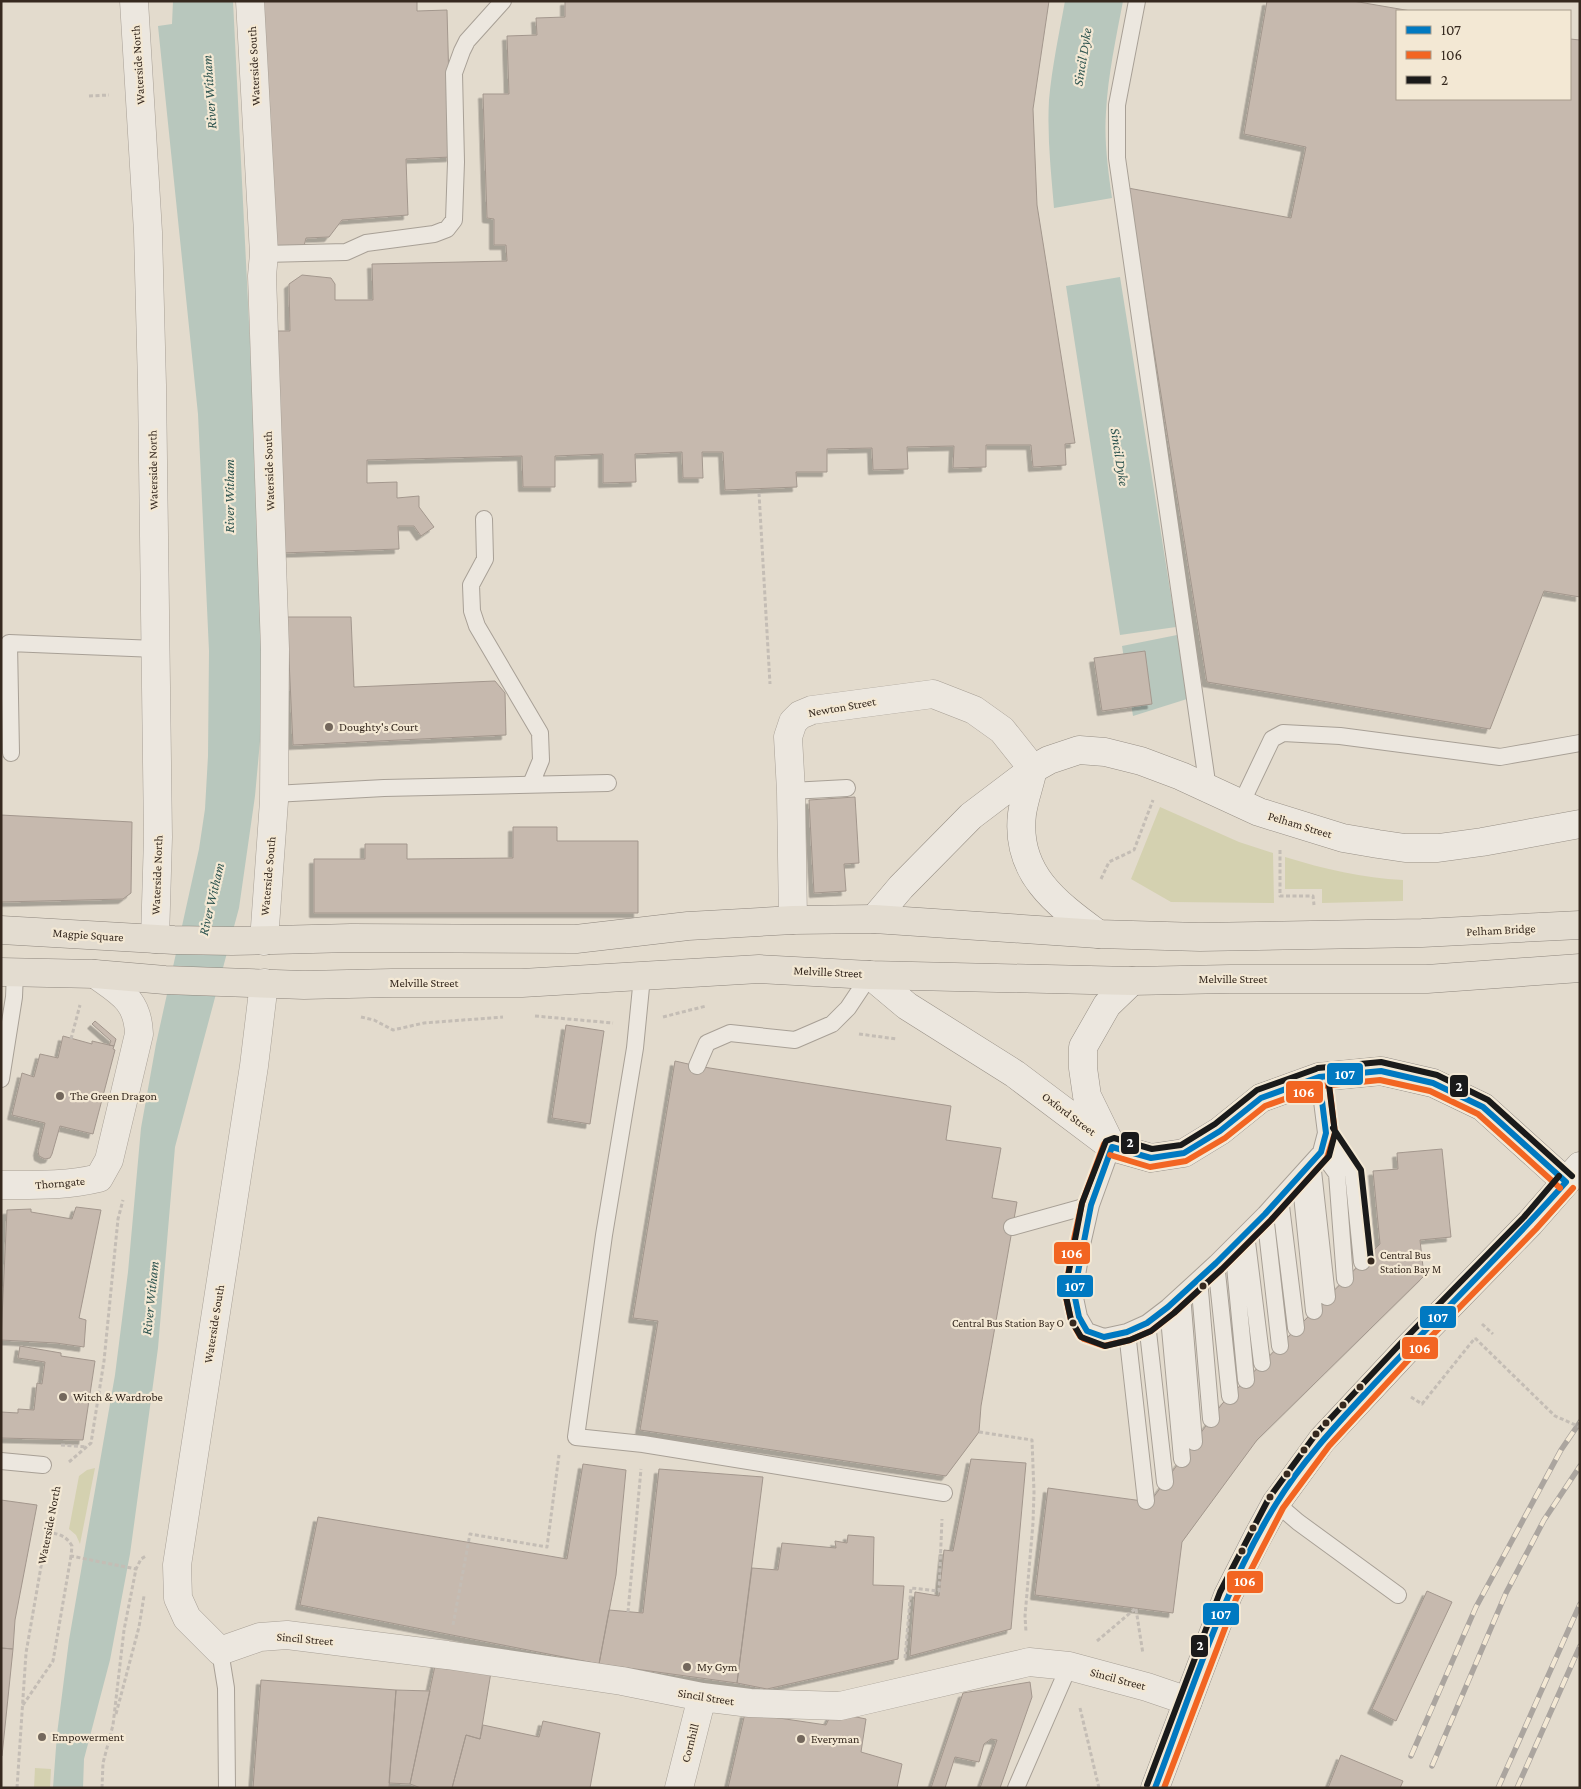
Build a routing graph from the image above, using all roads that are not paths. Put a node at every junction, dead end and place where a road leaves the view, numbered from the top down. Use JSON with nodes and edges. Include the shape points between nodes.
{"nodes":[{"id":1,"x":134,"y":1,"type":"edge"},
{"id":2,"x":250,"y":1,"type":"edge"},
{"id":3,"x":503,"y":1,"type":"edge"},
{"id":4,"x":1137,"y":1,"type":"edge"},
{"id":5,"x":264,"y":254,"type":"junction"},
{"id":6,"x":484,"y":519,"type":"dead end"},
{"id":7,"x":156,"y":649,"type":"junction"},
{"id":8,"x":1580,"y":743,"type":"edge"},
{"id":9,"x":11,"y":753,"type":"dead end"},
{"id":10,"x":1034,"y":769,"type":"junction"},
{"id":11,"x":608,"y":783,"type":"dead end"},
{"id":12,"x":531,"y":784,"type":"junction"},
{"id":13,"x":848,"y":788,"type":"dead end"},
{"id":14,"x":1208,"y":789,"type":"junction"},
{"id":15,"x":792,"y":791,"type":"junction"},
{"id":16,"x":274,"y":794,"type":"junction"},
{"id":17,"x":1241,"y":804,"type":"junction"},
{"id":18,"x":1580,"y":824,"type":"edge"},
{"id":19,"x":874,"y":919,"type":"junction"},
{"id":20,"x":793,"y":920,"type":"junction"},
{"id":21,"x":1580,"y":925,"type":"edge"},
{"id":22,"x":1,"y":930,"type":"edge"},
{"id":23,"x":1098,"y":934,"type":"junction"},
{"id":24,"x":164,"y":940,"type":"junction"},
{"id":25,"x":264,"y":941,"type":"junction"},
{"id":26,"x":1580,"y":968,"type":"edge"},
{"id":27,"x":8,"y":972,"type":"edge"},
{"id":28,"x":94,"y":974,"type":"junction"},
{"id":29,"x":870,"y":975,"type":"junction"},
{"id":30,"x":642,"y":976,"type":"junction"},
{"id":31,"x":1132,"y":981,"type":"junction"},
{"id":32,"x":264,"y":984,"type":"junction"},
{"id":33,"x":697,"y":1066,"type":"dead end"},
{"id":34,"x":1319,"y":1077,"type":"junction"},
{"id":35,"x":1,"y":1079,"type":"edge"},
{"id":36,"x":1326,"y":1133,"type":"junction"},
{"id":37,"x":1112,"y":1147,"type":"junction"},
{"id":38,"x":1317,"y":1157,"type":"junction"},
{"id":39,"x":1573,"y":1174,"type":"edge"},
{"id":40,"x":1300,"y":1176,"type":"junction"},
{"id":41,"x":1,"y":1185,"type":"edge"},
{"id":42,"x":1280,"y":1198,"type":"junction"},
{"id":43,"x":1091,"y":1205,"type":"junction"},
{"id":44,"x":1265,"y":1214,"type":"junction"},
{"id":45,"x":1012,"y":1227,"type":"dead end"},
{"id":46,"x":1246,"y":1234,"type":"junction"},
{"id":47,"x":1233,"y":1246,"type":"junction"},
{"id":48,"x":1362,"y":1262,"type":"dead end"},
{"id":49,"x":1216,"y":1263,"type":"junction"},
{"id":50,"x":1199,"y":1279,"type":"junction"},
{"id":51,"x":1345,"y":1279,"type":"dead end"},
{"id":52,"x":1182,"y":1295,"type":"junction"},
{"id":53,"x":1327,"y":1297,"type":"dead end"},
{"id":54,"x":1168,"y":1307,"type":"junction"},
{"id":55,"x":1314,"y":1310,"type":"dead end"},
{"id":56,"x":1147,"y":1323,"type":"junction"},
{"id":57,"x":1296,"y":1328,"type":"dead end"},
{"id":58,"x":1127,"y":1332,"type":"junction"},
{"id":59,"x":1280,"y":1346,"type":"dead end"},
{"id":60,"x":1262,"y":1363,"type":"dead end"},
{"id":61,"x":1246,"y":1380,"type":"dead end"},
{"id":62,"x":1230,"y":1396,"type":"dead end"},
{"id":63,"x":1211,"y":1419,"type":"dead end"},
{"id":64,"x":1194,"y":1442,"type":"dead end"},
{"id":65,"x":1182,"y":1459,"type":"dead end"},
{"id":66,"x":1,"y":1461,"type":"edge"},
{"id":67,"x":43,"y":1465,"type":"dead end"},
{"id":68,"x":1165,"y":1482,"type":"dead end"},
{"id":69,"x":944,"y":1493,"type":"road end"},
{"id":70,"x":1146,"y":1501,"type":"dead end"},
{"id":71,"x":1276,"y":1503,"type":"junction"},
{"id":72,"x":1398,"y":1595,"type":"dead end"},
{"id":73,"x":220,"y":1651,"type":"junction"},
{"id":74,"x":1069,"y":1666,"type":"junction"},
{"id":75,"x":702,"y":1698,"type":"junction"},
{"id":76,"x":1188,"y":1701,"type":"junction"},
{"id":77,"x":227,"y":1788,"type":"edge"},
{"id":78,"x":679,"y":1788,"type":"edge"},
{"id":79,"x":1016,"y":1788,"type":"edge"},
{"id":80,"x":1154,"y":1788,"type":"edge"}],
"edges":[{"from":1,"to":7,"type":"street","name":"Waterside North","via":[[148,232]]},
{"from":2,"to":5,"type":"street","name":"Waterside South"},
{"from":3,"to":5,"type":"lane","via":[[468,41],[454,73],[454,220],[447,229],[434,234],[366,243],[346,252]]},
{"from":4,"to":14,"type":"lane","via":[[1117,104],[1117,158]]},
{"from":5,"to":16,"type":"street","name":"Waterside South","via":[[275,649]]},
{"from":6,"to":12,"type":"lane","via":[[485,559],[471,585],[472,611],[477,626],[540,733],[541,760]]},
{"from":7,"to":9,"type":"lane","via":[[9,642]]},
{"from":7,"to":24,"type":"street","name":"Waterside North","via":[[158,837]]},
{"from":8,"to":17,"type":"lane","via":[[1500,757],[1340,736],[1283,733],[1272,740]]},
{"from":10,"to":14,"type":"street","name":"Pelham Street","via":[[1079,750],[1105,752],[1141,761]]},
{"from":10,"to":15,"type":"street","name":"Newton Street","via":[[1002,730],[974,710],[933,694],[812,710],[800,715],[793,722],[788,737]]},
{"from":10,"to":19,"type":"street","name":"Pelham Street","via":[[971,816]]},
{"from":10,"to":23,"type":"street","via":[[1022,814],[1025,858],[1034,876],[1068,912]]},
{"from":11,"to":12,"type":"lane"},
{"from":12,"to":16,"type":"lane"},
{"from":13,"to":15,"type":"lane"},
{"from":14,"to":17,"type":"street","name":"Pelham Street"},
{"from":15,"to":20,"type":"street","name":"Newton Street"},
{"from":16,"to":25,"type":"street","name":"Waterside South"},
{"from":17,"to":18,"type":"street","name":"Pelham Street","via":[[1343,838],[1405,848],[1438,848],[1482,842]]},
{"from":19,"to":20,"type":"main road"},
{"from":19,"to":23,"type":"main road"},
{"from":20,"to":25,"type":"main road","via":[[688,926],[576,939]]},
{"from":21,"to":23,"type":"main road","name":"Pelham Bridge","via":[[1422,933],[1200,937]]},
{"from":22,"to":24,"type":"main road","name":"Magpie Square"},
{"from":24,"to":25,"type":"main road","name":"Magpie Square"},
{"from":26,"to":31,"type":"main road","name":"Melville Street","via":[[1427,979]]},
{"from":27,"to":28,"type":"main road"},
{"from":27,"to":35,"type":"lane","via":[[14,997]]},
{"from":28,"to":32,"type":"main road","name":"Melville Street"},
{"from":28,"to":41,"type":"street","name":"Thorngate","via":[[126,996],[136,1012],[139,1034],[109,1160],[99,1178],[63,1185]]},
{"from":29,"to":30,"type":"main road","name":"Melville Street","via":[[759,969]]},
{"from":29,"to":31,"type":"main road","name":"Melville Street"},
{"from":29,"to":33,"type":"lane","via":[[848,1008],[832,1024],[795,1040],[730,1033],[707,1043]]},
{"from":29,"to":37,"type":"street","name":"Oxford Street","via":[[907,1006],[1015,1074]]},
{"from":30,"to":32,"type":"main road","name":"Melville Street","via":[[522,983]]},
{"from":30,"to":69,"type":"lane","via":[[635,1048],[576,1437],[643,1444]]},
{"from":31,"to":37,"type":"street","name":"Oxford Street","via":[[1107,1005],[1084,1047],[1087,1096]]},
{"from":32,"to":73,"type":"street","name":"Waterside South","via":[[177,1565],[178,1598],[188,1618]]},
{"from":34,"to":36,"type":"lane"},
{"from":34,"to":37,"type":"street","via":[[1261,1098],[1220,1131],[1184,1153],[1150,1158]]},
{"from":34,"to":39,"type":"street","via":[[1380,1071],[1433,1083],[1483,1107]]},
{"from":36,"to":38,"type":"lane"},
{"from":36,"to":48,"type":"lane","via":[[1353,1173]]},
{"from":37,"to":43,"type":"lane"},
{"from":38,"to":40,"type":"lane"},
{"from":38,"to":51,"type":"lane","via":[[1337,1174]]},
{"from":38,"to":53,"type":"lane"},
{"from":39,"to":71,"type":"street","via":[[1322,1440]]},
{"from":40,"to":42,"type":"lane"},
{"from":40,"to":55,"type":"lane"},
{"from":42,"to":44,"type":"lane"},
{"from":42,"to":57,"type":"lane"},
{"from":43,"to":45,"type":"lane"},
{"from":43,"to":58,"type":"lane","via":[[1074,1294],[1075,1304],[1087,1331],[1104,1337]]},
{"from":44,"to":46,"type":"lane"},
{"from":44,"to":59,"type":"lane"},
{"from":46,"to":47,"type":"lane"},
{"from":46,"to":60,"type":"lane"},
{"from":47,"to":49,"type":"lane"},
{"from":47,"to":61,"type":"lane"},
{"from":49,"to":50,"type":"lane"},
{"from":49,"to":62,"type":"lane"},
{"from":50,"to":52,"type":"lane"},
{"from":50,"to":63,"type":"lane"},
{"from":52,"to":54,"type":"lane"},
{"from":52,"to":64,"type":"lane"},
{"from":54,"to":56,"type":"lane"},
{"from":54,"to":65,"type":"lane"},
{"from":56,"to":58,"type":"lane"},
{"from":56,"to":68,"type":"lane"},
{"from":58,"to":70,"type":"lane"},
{"from":66,"to":67,"type":"lane"},
{"from":71,"to":72,"type":"lane"},
{"from":71,"to":76,"type":"street","via":[[1228,1595]]},
{"from":73,"to":75,"type":"street","name":"Sincil Street","via":[[260,1637],[287,1635],[622,1681]]},
{"from":73,"to":77,"type":"lane","via":[[226,1688]]},
{"from":74,"to":75,"type":"street","name":"Sincil Street","via":[[1029,1662],[840,1706]]},
{"from":74,"to":76,"type":"street","name":"Sincil Street"},
{"from":74,"to":79,"type":"lane"},
{"from":75,"to":78,"type":"street","name":"Cornhill"},
{"from":76,"to":80,"type":"street"}]}
